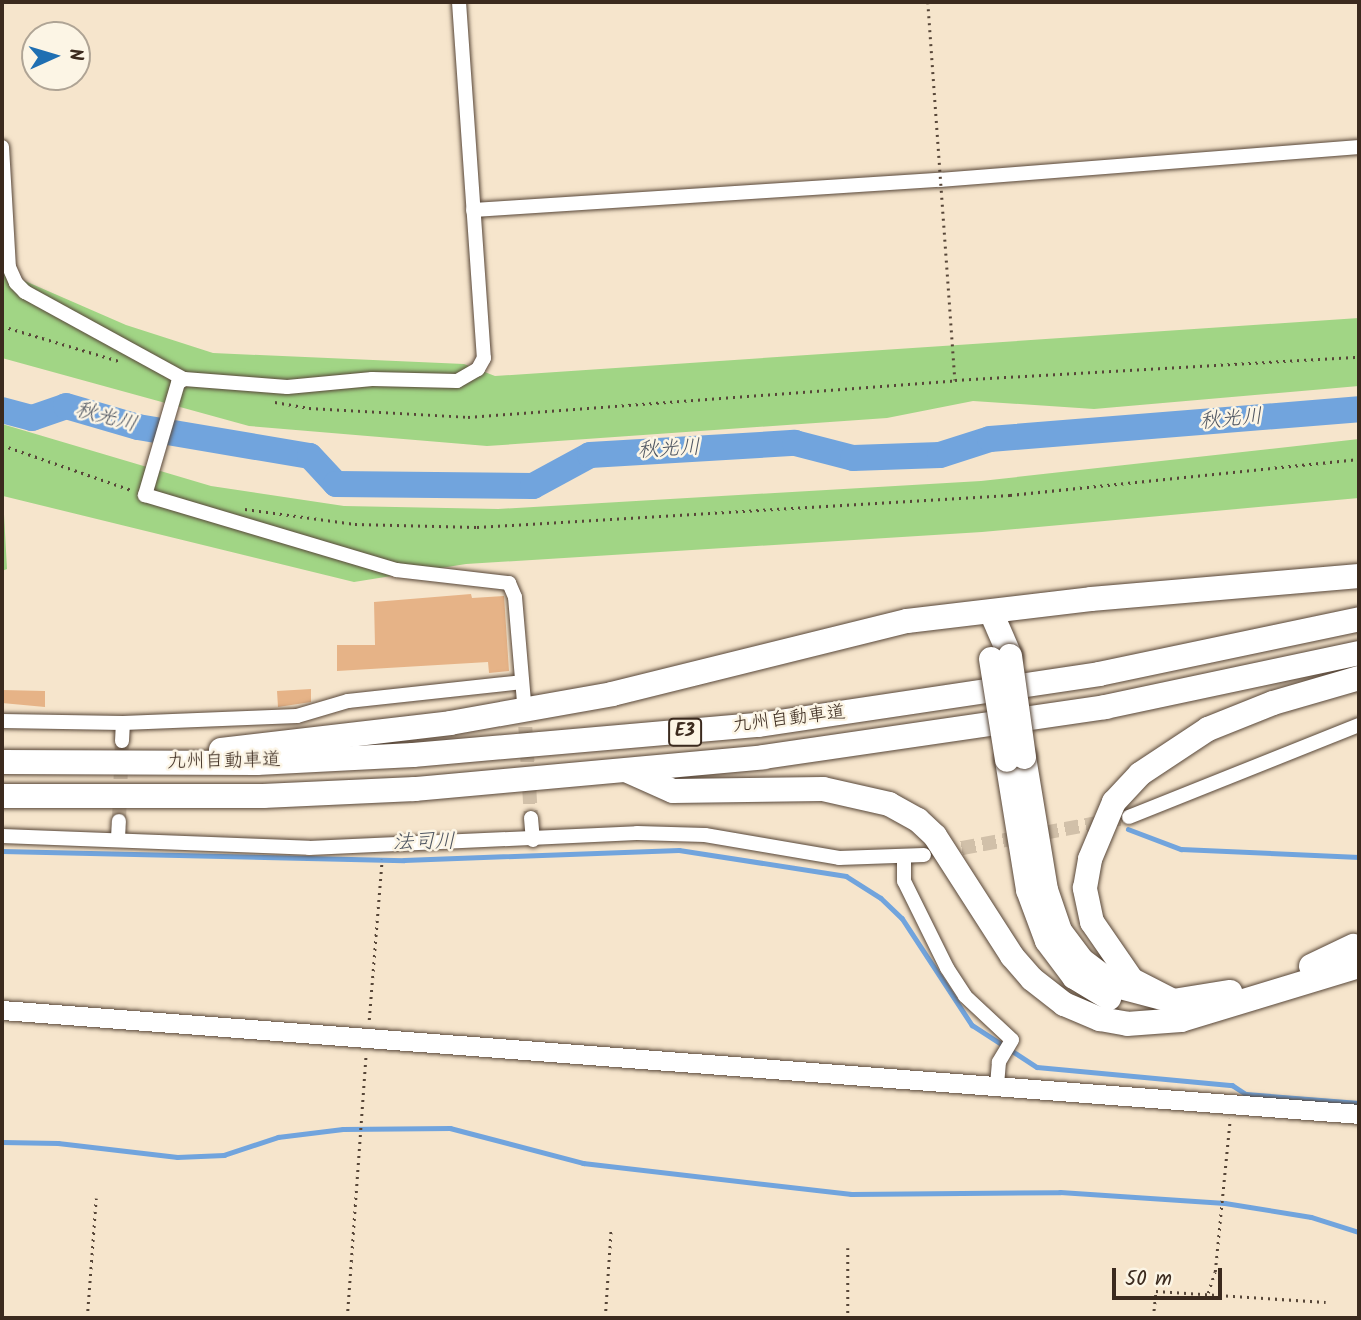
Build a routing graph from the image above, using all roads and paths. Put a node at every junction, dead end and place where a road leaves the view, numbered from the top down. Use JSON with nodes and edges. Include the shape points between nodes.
{"nodes":[{"id":1,"x":459,"y":2,"type":"edge"},
{"id":2,"x":928,"y":2,"type":"edge"},
{"id":3,"x":2,"y":147,"type":"edge"},
{"id":4,"x":1359,"y":147,"type":"edge"},
{"id":5,"x":940,"y":180,"type":"junction"},
{"id":6,"x":473,"y":210,"type":"junction"},
{"id":7,"x":2,"y":326,"type":"edge"},
{"id":8,"x":1359,"y":357,"type":"edge"},
{"id":9,"x":124,"y":363,"type":"dead end"},
{"id":10,"x":955,"y":380,"type":"junction"},
{"id":11,"x":180,"y":385,"type":"junction"},
{"id":12,"x":272,"y":401,"type":"dead end"},
{"id":13,"x":2,"y":445,"type":"edge"},
{"id":14,"x":1359,"y":459,"type":"edge"},
{"id":15,"x":147,"y":490,"type":"junction"},
{"id":16,"x":221,"y":518,"type":"junction"},
{"id":17,"x":1359,"y":576,"type":"edge"},
{"id":18,"x":991,"y":612,"type":"junction"},
{"id":19,"x":1359,"y":619,"type":"edge"},
{"id":20,"x":1359,"y":653,"type":"edge"},
{"id":21,"x":1359,"y":678,"type":"edge"},
{"id":22,"x":522,"y":682,"type":"junction"},
{"id":23,"x":524,"y":701,"type":"tunnel mouth"},
{"id":24,"x":2,"y":721,"type":"edge"},
{"id":25,"x":123,"y":723,"type":"junction"},
{"id":26,"x":1359,"y":724,"type":"edge"},
{"id":27,"x":122,"y":741,"type":"tunnel mouth"},
{"id":28,"x":1016,"y":759,"type":"junction"},
{"id":29,"x":2,"y":762,"type":"edge"},
{"id":30,"x":109,"y":764,"type":"junction"},
{"id":31,"x":627,"y":771,"type":"junction"},
{"id":32,"x":2,"y":796,"type":"edge"},
{"id":33,"x":1129,"y":817,"type":"tunnel mouth"},
{"id":34,"x":531,"y":818,"type":"tunnel mouth"},
{"id":35,"x":118,"y":821,"type":"tunnel mouth"},
{"id":36,"x":2,"y":836,"type":"edge"},
{"id":37,"x":118,"y":838,"type":"junction"},
{"id":38,"x":533,"y":840,"type":"junction"},
{"id":39,"x":382,"y":846,"type":"junction"},
{"id":40,"x":924,"y":855,"type":"tunnel mouth"},
{"id":41,"x":904,"y":858,"type":"junction"},
{"id":42,"x":1358,"y":953,"type":"edge"},
{"id":43,"x":1173,"y":1001,"type":"junction"},
{"id":44,"x":1223,"y":1008,"type":"junction"},
{"id":45,"x":2,"y":1010,"type":"edge"},
{"id":46,"x":367,"y":1038,"type":"junction"},
{"id":47,"x":997,"y":1087,"type":"junction"},
{"id":48,"x":1231,"y":1105,"type":"junction"},
{"id":49,"x":1359,"y":1114,"type":"edge"},
{"id":50,"x":96,"y":1198,"type":"dead end"},
{"id":51,"x":611,"y":1228,"type":"dead end"},
{"id":52,"x":848,"y":1248,"type":"dead end"},
{"id":53,"x":1208,"y":1293,"type":"junction"},
{"id":54,"x":1326,"y":1303,"type":"dead end"},
{"id":55,"x":87,"y":1318,"type":"edge"},
{"id":56,"x":347,"y":1318,"type":"edge"},
{"id":57,"x":605,"y":1318,"type":"edge"},
{"id":58,"x":848,"y":1318,"type":"edge"},
{"id":59,"x":1153,"y":1318,"type":"edge"}],
"edges":[{"from":1,"to":6,"type":"street"},
{"from":2,"to":5,"type":"path","bridge":true},
{"from":3,"to":11,"type":"street","via":[[9,267],[16,283]]},
{"from":4,"to":5,"type":"street"},
{"from":5,"to":6,"type":"street"},
{"from":5,"to":10,"type":"path","bridge":true},
{"from":6,"to":11,"type":"street","via":[[484,358],[467,377],[287,387]]},
{"from":7,"to":9,"type":"path"},
{"from":8,"to":10,"type":"path"},
{"from":10,"to":12,"type":"path","via":[[468,417],[309,408]]},
{"from":11,"to":15,"type":"street"},
{"from":13,"to":15,"type":"path"},
{"from":14,"to":16,"type":"path","via":[[1073,490],[515,525],[355,524],[242,508],[232,508]]},
{"from":15,"to":16,"type":"street"},
{"from":16,"to":22,"type":"street","via":[[396,570],[509,583],[515,597]]},
{"from":17,"to":18,"type":"highway"},
{"from":18,"to":28,"type":"highway","bridge":true},
{"from":18,"to":30,"type":"highway","via":[[907,621],[612,694],[450,723]]},
{"from":19,"to":30,"type":"highway","name":"九州自動車道","number":"E3","via":[[1099,674],[759,725],[413,755]]},
{"from":20,"to":31,"type":"highway","name":"九州自動車道","number":"E3","via":[[1105,707],[948,733]]},
{"from":21,"to":43,"type":"highway","via":[[1208,729],[1140,774],[1114,802],[1090,859],[1085,888],[1092,922],[1109,953],[1132,980]]},
{"from":22,"to":23,"type":"street"},
{"from":22,"to":25,"type":"street","via":[[348,701],[297,716]]},
{"from":24,"to":25,"type":"street"},
{"from":25,"to":27,"type":"street"},
{"from":26,"to":33,"type":"street"},
{"from":28,"to":43,"type":"highway","via":[[1060,931],[1083,961],[1116,986]]},
{"from":28,"to":44,"type":"highway","via":[[1028,890],[1047,941],[1074,976],[1125,1005],[1176,1012]]},
{"from":29,"to":30,"type":"highway","name":"九州自動車道","number":"E3"},
{"from":31,"to":32,"type":"highway","name":"九州自動車道","number":"E3","via":[[263,796]]},
{"from":31,"to":44,"type":"highway","via":[[673,791],[823,789],[889,804],[918,820],[934,836],[1012,957],[1064,1004],[1127,1024],[1181,1020]]},
{"from":34,"to":38,"type":"street"},
{"from":35,"to":37,"type":"street"},
{"from":36,"to":37,"type":"street"},
{"from":37,"to":39,"type":"street","via":[[309,848]]},
{"from":38,"to":39,"type":"street"},
{"from":38,"to":41,"type":"street","via":[[636,832],[705,835],[839,858]]},
{"from":39,"to":46,"type":"path"},
{"from":40,"to":41,"type":"street"},
{"from":41,"to":47,"type":"street","via":[[904,881],[947,968],[965,996],[1012,1040],[999,1062]]},
{"from":42,"to":43,"type":"highway","via":[[1225,994]]},
{"from":42,"to":44,"type":"highway"},
{"from":45,"to":46,"type":"street"},
{"from":46,"to":47,"type":"street"},
{"from":46,"to":56,"type":"path"},
{"from":47,"to":48,"type":"street"},
{"from":48,"to":49,"type":"street"},
{"from":48,"to":53,"type":"path"},
{"from":50,"to":55,"type":"path"},
{"from":51,"to":57,"type":"path"},
{"from":52,"to":58,"type":"path"},
{"from":53,"to":54,"type":"path"},
{"from":53,"to":59,"type":"path","via":[[1156,1291]]}]}
